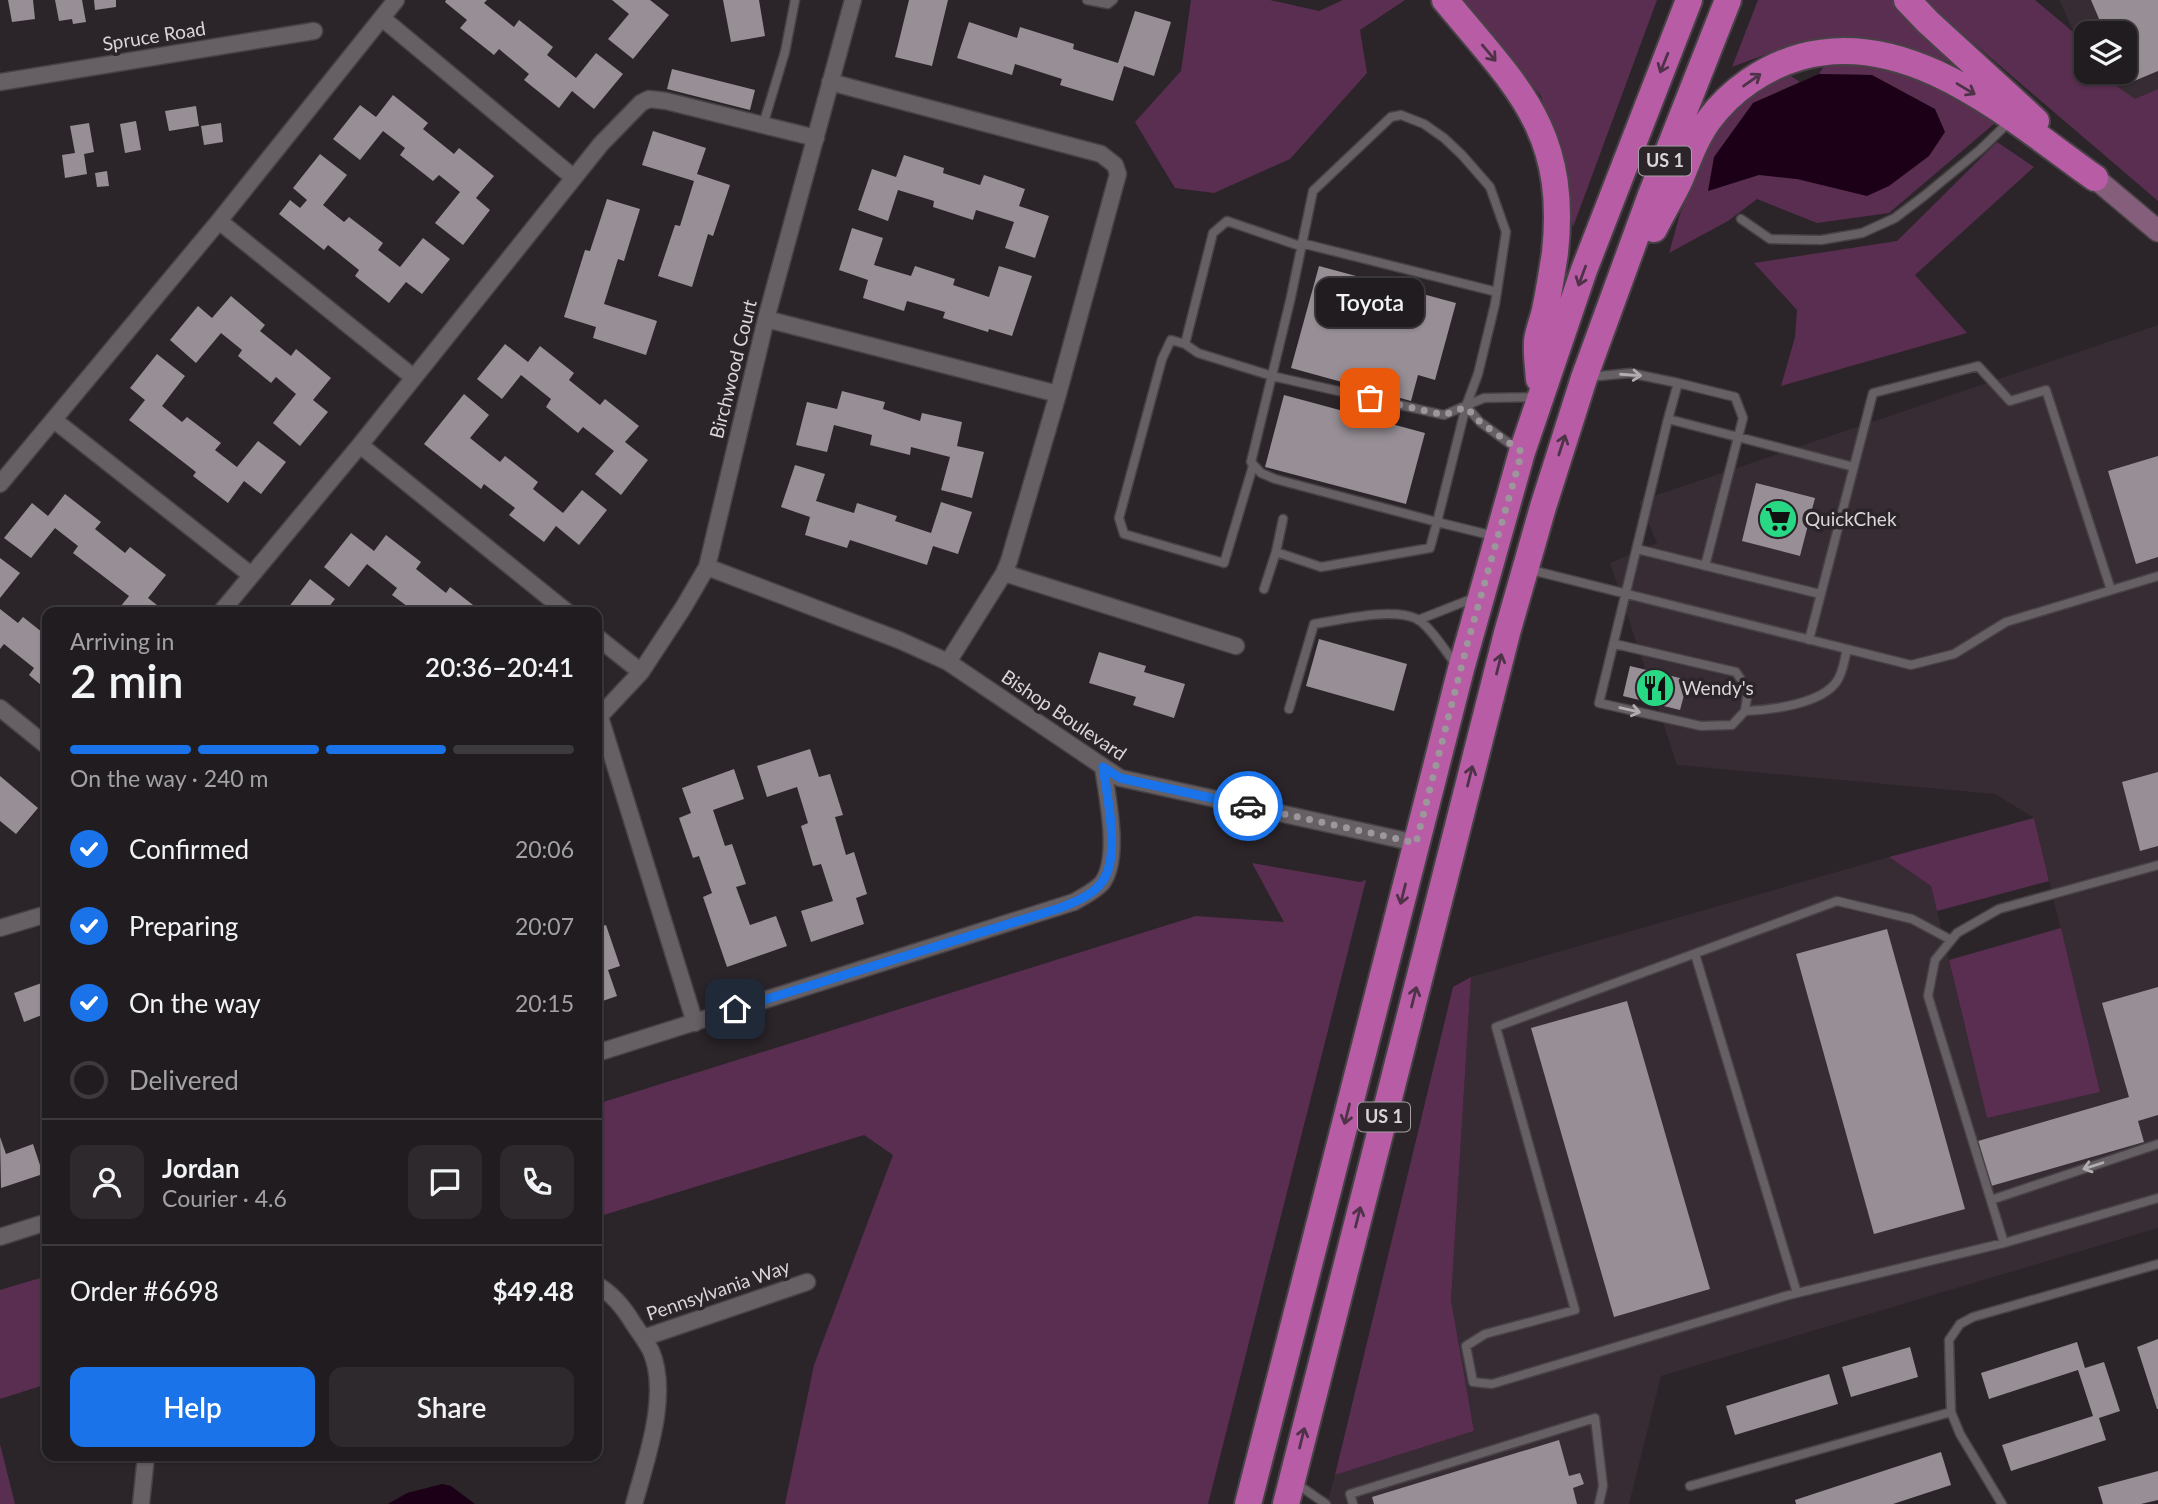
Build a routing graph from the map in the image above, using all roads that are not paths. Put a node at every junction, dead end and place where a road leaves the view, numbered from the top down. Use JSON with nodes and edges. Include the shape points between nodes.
{"nodes":[{"id":1,"x":396,"y":0,"type":"edge"},
{"id":2,"x":795,"y":0,"type":"edge"},
{"id":3,"x":853,"y":0,"type":"edge"},
{"id":4,"x":1087,"y":0,"type":"edge"},
{"id":5,"x":1113,"y":0,"type":"edge"},
{"id":6,"x":1445,"y":0,"type":"edge"},
{"id":7,"x":1689,"y":0,"type":"edge"},
{"id":8,"x":1728,"y":0,"type":"edge"},
{"id":9,"x":1907,"y":0,"type":"edge"},
{"id":10,"x":382,"y":18,"type":"junction"},
{"id":11,"x":314,"y":32,"type":"dead end"},
{"id":12,"x":0,"y":82,"type":"edge"},
{"id":13,"x":830,"y":82,"type":"junction"},
{"id":14,"x":2011,"y":120,"type":"junction"},
{"id":15,"x":763,"y":125,"type":"junction"},
{"id":16,"x":816,"y":138,"type":"junction"},
{"id":17,"x":574,"y":178,"type":"junction"},
{"id":18,"x":2095,"y":178,"type":"junction"},
{"id":19,"x":1741,"y":219,"type":"dead end"},
{"id":20,"x":219,"y":221,"type":"junction"},
{"id":21,"x":2158,"y":231,"type":"edge"},
{"id":22,"x":1300,"y":245,"type":"junction"},
{"id":23,"x":1497,"y":292,"type":"junction"},
{"id":24,"x":766,"y":319,"type":"junction"},
{"id":25,"x":1603,"y":323,"type":"junction"},
{"id":26,"x":1185,"y":344,"type":"junction"},
{"id":27,"x":1272,"y":376,"type":"junction"},
{"id":28,"x":413,"y":377,"type":"junction"},
{"id":29,"x":1584,"y":378,"type":"junction"},
{"id":30,"x":1678,"y":383,"type":"junction"},
{"id":31,"x":1058,"y":394,"type":"junction"},
{"id":32,"x":1539,"y":397,"type":"junction"},
{"id":33,"x":1466,"y":407,"type":"junction"},
{"id":34,"x":1668,"y":419,"type":"junction"},
{"id":35,"x":54,"y":420,"type":"junction"},
{"id":36,"x":1738,"y":438,"type":"junction"},
{"id":37,"x":360,"y":444,"type":"junction"},
{"id":38,"x":1522,"y":452,"type":"junction"},
{"id":39,"x":1253,"y":466,"type":"junction"},
{"id":40,"x":1854,"y":467,"type":"junction"},
{"id":41,"x":0,"y":484,"type":"edge"},
{"id":42,"x":1283,"y":519,"type":"dead end"},
{"id":43,"x":1437,"y":522,"type":"junction"},
{"id":44,"x":1497,"y":536,"type":"junction"},
{"id":45,"x":1637,"y":549,"type":"junction"},
{"id":46,"x":1276,"y":552,"type":"junction"},
{"id":47,"x":707,"y":566,"type":"junction"},
{"id":48,"x":1705,"y":566,"type":"junction"},
{"id":49,"x":1525,"y":569,"type":"junction"},
{"id":50,"x":1004,"y":573,"type":"junction"},
{"id":51,"x":251,"y":575,"type":"junction"},
{"id":52,"x":2158,"y":576,"type":"edge"},
{"id":53,"x":1264,"y":589,"type":"dead end"},
{"id":54,"x":2111,"y":590,"type":"junction"},
{"id":55,"x":1821,"y":594,"type":"junction"},
{"id":56,"x":1626,"y":595,"type":"junction"},
{"id":57,"x":1480,"y":596,"type":"junction"},
{"id":58,"x":225,"y":607,"type":"edge"},
{"id":59,"x":561,"y":607,"type":"edge"},
{"id":60,"x":1419,"y":620,"type":"junction"},
{"id":61,"x":1809,"y":640,"type":"junction"},
{"id":62,"x":602,"y":641,"type":"edge"},
{"id":63,"x":1615,"y":644,"type":"junction"},
{"id":64,"x":1236,"y":646,"type":"dead end"},
{"id":65,"x":1847,"y":650,"type":"junction"},
{"id":66,"x":948,"y":662,"type":"junction"},
{"id":67,"x":1461,"y":670,"type":"junction"},
{"id":68,"x":640,"y":672,"type":"junction"},
{"id":69,"x":0,"y":708,"type":"edge"},
{"id":70,"x":1289,"y":709,"type":"dead end"},
{"id":71,"x":1745,"y":711,"type":"junction"},
{"id":72,"x":602,"y":714,"type":"edge"},
{"id":73,"x":602,"y":731,"type":"edge"},
{"id":74,"x":42,"y":743,"type":"edge"},
{"id":75,"x":1103,"y":767,"type":"junction"},
{"id":76,"x":1416,"y":843,"type":"junction"},
{"id":77,"x":2158,"y":865,"type":"edge"},
{"id":78,"x":42,"y":915,"type":"edge"},
{"id":79,"x":0,"y":928,"type":"edge"},
{"id":80,"x":1951,"y":940,"type":"junction"},
{"id":81,"x":1695,"y":954,"type":"junction"},
{"id":82,"x":695,"y":1023,"type":"junction"},
{"id":83,"x":602,"y":1051,"type":"edge"},
{"id":84,"x":2158,"y":1144,"type":"edge"},
{"id":85,"x":2158,"y":1198,"type":"edge"},
{"id":86,"x":1991,"y":1200,"type":"junction"},
{"id":87,"x":42,"y":1224,"type":"edge"},
{"id":88,"x":0,"y":1237,"type":"edge"},
{"id":89,"x":2004,"y":1243,"type":"junction"},
{"id":90,"x":2158,"y":1264,"type":"edge"},
{"id":91,"x":807,"y":1282,"type":"dead end"},
{"id":92,"x":602,"y":1289,"type":"edge"},
{"id":93,"x":1797,"y":1293,"type":"junction"},
{"id":94,"x":643,"y":1338,"type":"junction"},
{"id":95,"x":1951,"y":1412,"type":"junction"},
{"id":96,"x":145,"y":1461,"type":"edge"},
{"id":97,"x":1690,"y":1486,"type":"dead end"},
{"id":98,"x":1289,"y":1492,"type":"edge"},
{"id":99,"x":141,"y":1504,"type":"edge"},
{"id":100,"x":634,"y":1504,"type":"edge"},
{"id":101,"x":1248,"y":1504,"type":"edge"},
{"id":102,"x":1326,"y":1504,"type":"edge"},
{"id":103,"x":1353,"y":1504,"type":"edge"},
{"id":104,"x":1599,"y":1504,"type":"edge"},
{"id":105,"x":2001,"y":1504,"type":"edge"}],
"edges":[{"from":1,"to":10,"type":"street"},
{"from":2,"to":15,"type":"lane"},
{"from":3,"to":13,"type":"street","name":"Birchwood Court"},
{"from":4,"to":5,"type":"lane","via":[[1108,4]]},
{"from":6,"to":32,"type":"highway","one_way":true,"via":[[1522,95],[1550,156],[1556,226],[1552,274],[1537,341]]},
{"from":7,"to":32,"type":"highway","number":"US 1","one_way":true},
{"from":8,"to":25,"type":"highway","number":"US 1"},
{"from":9,"to":18,"type":"highway"},
{"from":10,"to":17,"type":"street"},
{"from":10,"to":20,"type":"street"},
{"from":11,"to":12,"type":"street","name":"Spruce Road"},
{"from":13,"to":16,"type":"street","name":"Birchwood Court"},
{"from":13,"to":31,"type":"street","via":[[1089,150],[1115,164],[1114,195]]},
{"from":14,"to":18,"type":"highway"},
{"from":14,"to":19,"type":"lane","via":[[1924,197],[1895,218],[1862,233],[1821,240],[1770,239]]},
{"from":25,"to":14,"type":"highway","one_way":true,"via":[[1702,130],[1733,94],[1774,66],[1828,51],[1879,53],[1943,76]]},
{"from":15,"to":16,"type":"street"},
{"from":15,"to":17,"type":"street","via":[[649,99],[601,144]]},
{"from":16,"to":24,"type":"street","name":"Birchwood Court"},
{"from":17,"to":28,"type":"street"},
{"from":18,"to":21,"type":"main road"},
{"from":20,"to":28,"type":"street"},
{"from":20,"to":35,"type":"street"},
{"from":22,"to":23,"type":"lane"},
{"from":22,"to":23,"type":"lane","via":[[1313,191],[1391,117],[1401,115],[1444,138],[1490,187],[1506,232]]},
{"from":22,"to":26,"type":"lane","via":[[1227,221],[1213,233]]},
{"from":22,"to":27,"type":"lane"},
{"from":23,"to":33,"type":"lane"},
{"from":24,"to":31,"type":"street"},
{"from":24,"to":47,"type":"street","name":"Birchwood Court"},
{"from":25,"to":29,"type":"highway","number":"US 1"},
{"from":26,"to":27,"type":"lane","via":[[1198,353]]},
{"from":26,"to":39,"type":"lane","via":[[1171,340],[1162,359],[1119,518],[1124,534],[1224,563]]},
{"from":27,"to":33,"type":"lane","via":[[1444,415]]},
{"from":27,"to":39,"type":"lane"},
{"from":28,"to":37,"type":"street"},
{"from":29,"to":30,"type":"lane","one_way":true,"via":[[1630,373]]},
{"from":49,"to":29,"type":"highway","number":"US 1","one_way":true},
{"from":30,"to":34,"type":"lane"},
{"from":30,"to":36,"type":"lane","via":[[1735,397],[1743,418]]},
{"from":31,"to":50,"type":"street"},
{"from":32,"to":33,"type":"lane","via":[[1485,398]]},
{"from":32,"to":38,"type":"highway","number":"US 1"},
{"from":33,"to":38,"type":"lane"},
{"from":33,"to":43,"type":"lane"},
{"from":34,"to":36,"type":"lane"},
{"from":34,"to":45,"type":"lane"},
{"from":35,"to":41,"type":"street"},
{"from":35,"to":51,"type":"street"},
{"from":36,"to":40,"type":"lane"},
{"from":36,"to":48,"type":"lane"},
{"from":37,"to":51,"type":"street"},
{"from":37,"to":59,"type":"street"},
{"from":38,"to":44,"type":"highway","number":"US 1"},
{"from":39,"to":43,"type":"lane","via":[[1275,479]]},
{"from":40,"to":54,"type":"lane","via":[[1873,393],[1978,366],[2010,401],[2046,390]]},
{"from":40,"to":55,"type":"lane"},
{"from":42,"to":46,"type":"lane"},
{"from":43,"to":44,"type":"lane"},
{"from":43,"to":46,"type":"lane","via":[[1430,548],[1321,567]]},
{"from":44,"to":57,"type":"highway","number":"US 1"},
{"from":45,"to":48,"type":"lane"},
{"from":45,"to":56,"type":"lane"},
{"from":46,"to":53,"type":"lane"},
{"from":47,"to":66,"type":"street","name":"Bishop Boulevard"},
{"from":47,"to":68,"type":"street","name":"Birchwood Court"},
{"from":48,"to":55,"type":"lane"},
{"from":49,"to":56,"type":"lane"},
{"from":98,"to":49,"type":"highway","number":"US 1","one_way":true},
{"from":50,"to":64,"type":"street"},
{"from":50,"to":66,"type":"street"},
{"from":51,"to":58,"type":"street"},
{"from":52,"to":54,"type":"lane"},
{"from":54,"to":65,"type":"lane","via":[[2006,622],[1954,654],[1911,665]]},
{"from":55,"to":61,"type":"lane"},
{"from":56,"to":61,"type":"lane"},
{"from":56,"to":63,"type":"lane"},
{"from":57,"to":60,"type":"lane"},
{"from":57,"to":67,"type":"highway","number":"US 1"},
{"from":60,"to":67,"type":"lane"},
{"from":60,"to":70,"type":"lane","via":[[1398,615],[1314,624]]},
{"from":61,"to":65,"type":"lane"},
{"from":62,"to":68,"type":"street"},
{"from":63,"to":71,"type":"lane","via":[[1736,672],[1748,690]]},
{"from":63,"to":71,"type":"lane","one_way":true,"via":[[1599,703],[1701,726],[1732,725]]},
{"from":65,"to":71,"type":"lane","via":[[1840,679],[1828,693],[1771,710]]},
{"from":66,"to":75,"type":"street","name":"Bishop Boulevard"},
{"from":67,"to":76,"type":"highway","number":"US 1"},
{"from":68,"to":72,"type":"street","name":"Birchwood Court"},
{"from":69,"to":74,"type":"street"},
{"from":73,"to":82,"type":"street"},
{"from":75,"to":76,"type":"street","name":"Bishop Boulevard","via":[[1120,778]]},
{"from":75,"to":82,"type":"street","via":[[1111,851],[1106,876],[1096,889],[1060,908]]},
{"from":76,"to":101,"type":"highway","number":"US 1","one_way":true},
{"from":77,"to":80,"type":"lane","via":[[1999,909]]},
{"from":78,"to":79,"type":"street"},
{"from":80,"to":81,"type":"lane","via":[[1912,919],[1837,901]]},
{"from":80,"to":86,"type":"lane","via":[[1935,960],[1928,996]]},
{"from":81,"to":93,"type":"lane"},
{"from":81,"to":93,"type":"lane","via":[[1496,1027],[1575,1310],[1485,1335],[1466,1346],[1473,1382],[1492,1384]]},
{"from":82,"to":83,"type":"street"},
{"from":84,"to":86,"type":"lane","one_way":true},
{"from":85,"to":89,"type":"lane"},
{"from":86,"to":89,"type":"lane"},
{"from":87,"to":88,"type":"street"},
{"from":89,"to":93,"type":"lane"},
{"from":90,"to":95,"type":"lane","via":[[1960,1324],[1948,1348]]},
{"from":91,"to":94,"type":"street","name":"Pennsylvania Way"},
{"from":92,"to":94,"type":"street","name":"Pennsylvania Way","via":[[617,1300]]},
{"from":94,"to":100,"type":"street","name":"Pennsylvania Way","via":[[655,1368],[658,1407]]},
{"from":95,"to":97,"type":"lane"},
{"from":95,"to":105,"type":"lane"},
{"from":96,"to":99,"type":"street"},
{"from":98,"to":102,"type":"lane"},
{"from":103,"to":104,"type":"lane","via":[[1350,1494],[1595,1418],[1603,1486]]}]}
